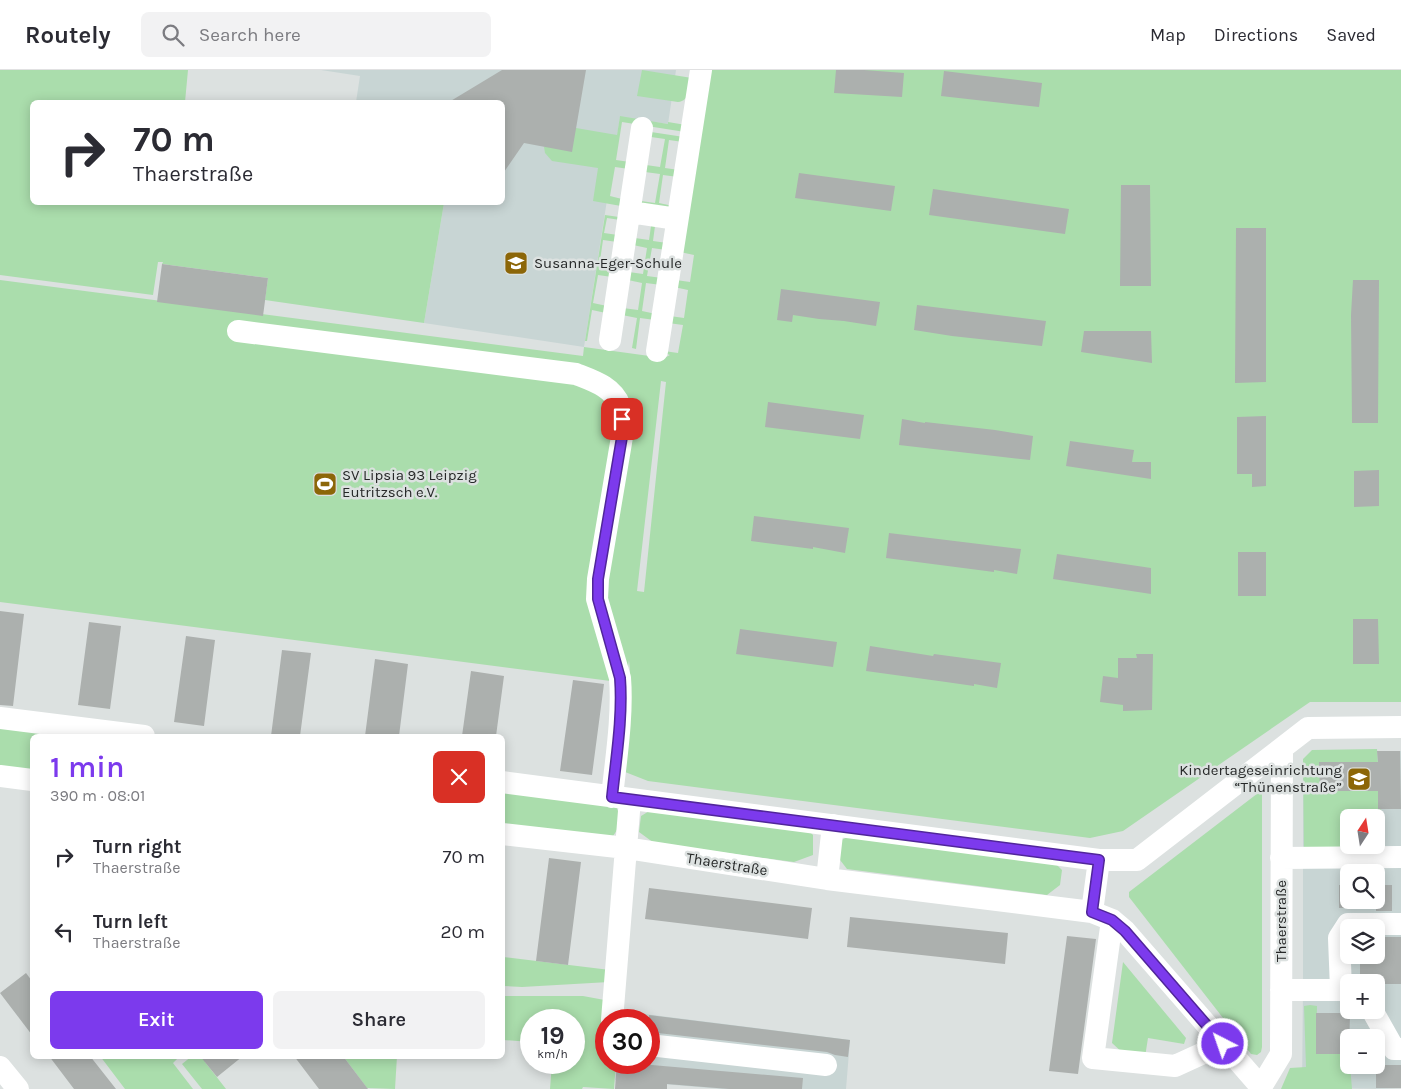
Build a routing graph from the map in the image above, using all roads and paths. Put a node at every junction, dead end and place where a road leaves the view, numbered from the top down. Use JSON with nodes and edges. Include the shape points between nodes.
{"nodes":[{"id":1,"x":701,"y":70,"type":"edge"},
{"id":2,"x":642,"y":128,"type":"dead end"},
{"id":3,"x":630,"y":212,"type":"junction"},
{"id":4,"x":677,"y":219,"type":"junction"},
{"id":5,"x":238,"y":331,"type":"dead end"},
{"id":6,"x":610,"y":340,"type":"dead end"},
{"id":7,"x":657,"y":350,"type":"dead end"},
{"id":8,"x":0,"y":718,"type":"edge"},
{"id":9,"x":1401,"y":728,"type":"edge"},
{"id":10,"x":128,"y":734,"type":"edge"},
{"id":11,"x":1282,"y":749,"type":"junction"},
{"id":12,"x":0,"y":776,"type":"edge"},
{"id":13,"x":30,"y":780,"type":"edge"},
{"id":14,"x":505,"y":782,"type":"edge"},
{"id":15,"x":621,"y":798,"type":"junction"},
{"id":16,"x":832,"y":826,"type":"junction"},
{"id":17,"x":505,"y":834,"type":"edge"},
{"id":18,"x":626,"y":848,"type":"junction"},
{"id":19,"x":1401,"y":857,"type":"edge"},
{"id":20,"x":1281,"y":858,"type":"junction"},
{"id":21,"x":1099,"y":860,"type":"junction"},
{"id":22,"x":827,"y":879,"type":"junction"},
{"id":23,"x":1102,"y":916,"type":"junction"},
{"id":24,"x":1401,"y":924,"type":"edge"},
{"id":25,"x":1343,"y":974,"type":"edge"},
{"id":26,"x":1340,"y":989,"type":"edge"},
{"id":27,"x":1281,"y":990,"type":"junction"},
{"id":28,"x":613,"y":1009,"type":"edge"},
{"id":29,"x":1377,"y":1019,"type":"edge"},
{"id":30,"x":1223,"y":1044,"type":"junction"},
{"id":31,"x":660,"y":1046,"type":"edge"},
{"id":32,"x":1401,"y":1049,"type":"edge"},
{"id":33,"x":826,"y":1065,"type":"dead end"},
{"id":34,"x":0,"y":1067,"type":"edge"},
{"id":35,"x":1261,"y":1088,"type":"edge"},
{"id":36,"x":18,"y":1089,"type":"edge"}],
"edges":[{"from":1,"to":4,"type":"street"},
{"from":2,"to":3,"type":"street"},
{"from":3,"to":4,"type":"street"},
{"from":3,"to":6,"type":"street"},
{"from":4,"to":7,"type":"street"},
{"from":5,"to":15,"type":"street","via":[[576,374],[612,392],[621,407],[623,431],[598,579],[598,599],[620,678]]},
{"from":8,"to":10,"type":"street"},
{"from":9,"to":11,"type":"street","via":[[1308,728]]},
{"from":11,"to":20,"type":"street","name":"Thaerstraße"},
{"from":11,"to":21,"type":"street","via":[[1137,860]]},
{"from":12,"to":13,"type":"street"},
{"from":14,"to":15,"type":"street"},
{"from":15,"to":16,"type":"street"},
{"from":15,"to":18,"type":"street"},
{"from":16,"to":21,"type":"street"},
{"from":16,"to":22,"type":"street"},
{"from":17,"to":18,"type":"street","name":"Thaerstraße"},
{"from":18,"to":22,"type":"street","name":"Thaerstraße"},
{"from":18,"to":28,"type":"street"},
{"from":19,"to":20,"type":"street"},
{"from":20,"to":27,"type":"street","name":"Thaerstraße"},
{"from":21,"to":23,"type":"street"},
{"from":22,"to":23,"type":"street","name":"Thaerstraße"},
{"from":23,"to":30,"type":"street","name":"Thaerstraße","via":[[1125,931]]},
{"from":23,"to":30,"type":"street","via":[[1093,1058],[1175,1066]]},
{"from":24,"to":25,"type":"street","via":[[1348,924],[1339,938]]},
{"from":26,"to":27,"type":"street"},
{"from":27,"to":35,"type":"street","name":"Thaerstraße","via":[[1281,1054]]},
{"from":29,"to":32,"type":"street","via":[[1394,1049]]},
{"from":30,"to":35,"type":"street","name":"Thaerstraße"},
{"from":31,"to":33,"type":"street"},
{"from":34,"to":36,"type":"street"}]}
